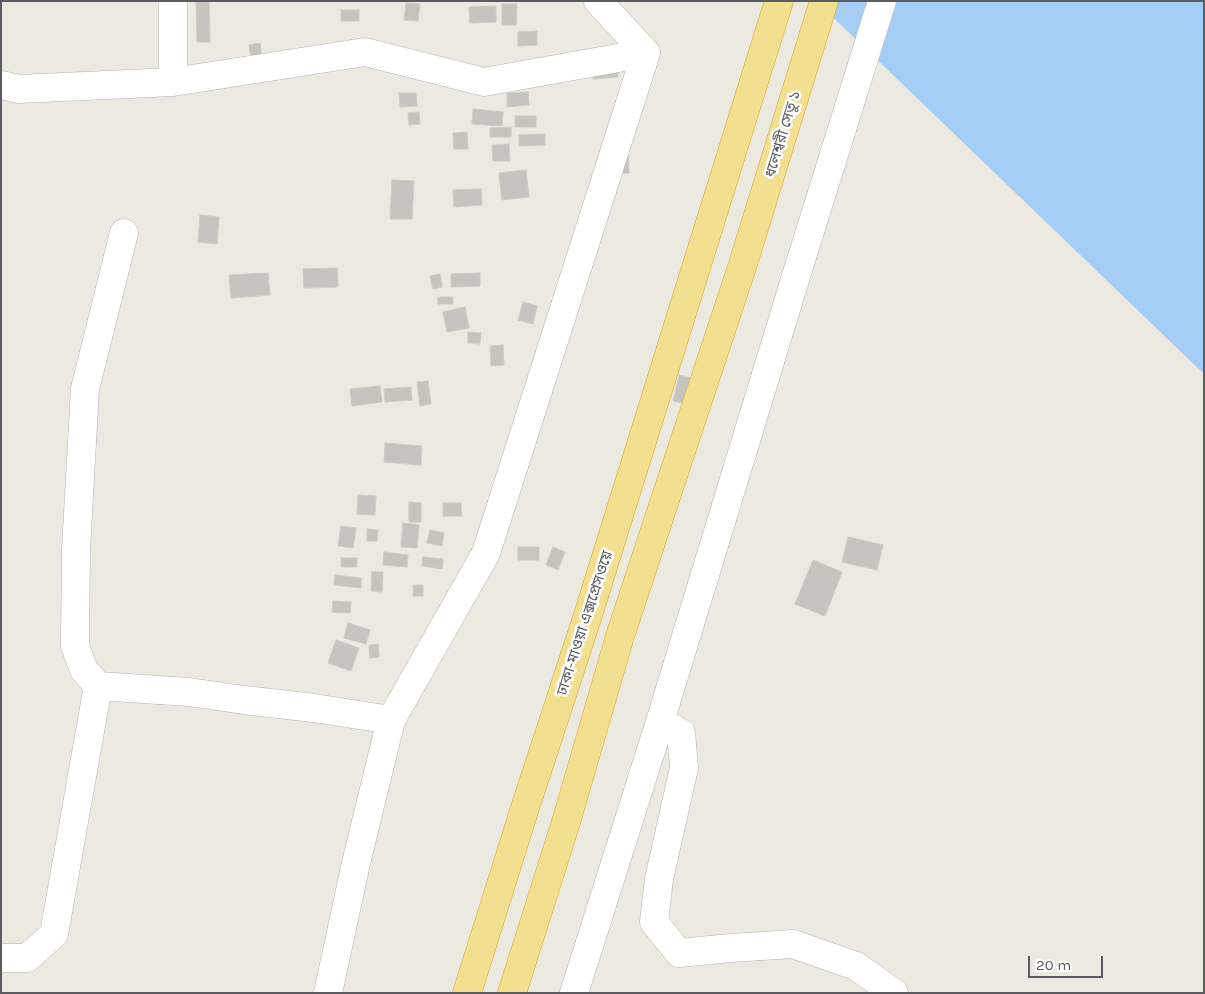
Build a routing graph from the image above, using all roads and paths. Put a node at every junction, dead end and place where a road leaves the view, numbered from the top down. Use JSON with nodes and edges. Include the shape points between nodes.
{"nodes":[{"id":1,"x":173,"y":1,"type":"edge"},
{"id":2,"x":598,"y":1,"type":"edge"},
{"id":3,"x":779,"y":1,"type":"edge"},
{"id":4,"x":824,"y":1,"type":"edge"},
{"id":5,"x":882,"y":1,"type":"edge"},
{"id":6,"x":646,"y":53,"type":"junction"},
{"id":7,"x":173,"y":82,"type":"junction"},
{"id":8,"x":1,"y":84,"type":"edge"},
{"id":9,"x":124,"y":233,"type":"dead end"},
{"id":10,"x":98,"y":686,"type":"junction"},
{"id":11,"x":391,"y":720,"type":"junction"},
{"id":12,"x":660,"y":722,"type":"junction"},
{"id":13,"x":1,"y":958,"type":"edge"},
{"id":14,"x":328,"y":993,"type":"edge"},
{"id":15,"x":467,"y":993,"type":"edge"},
{"id":16,"x":512,"y":993,"type":"edge"},
{"id":17,"x":574,"y":993,"type":"edge"},
{"id":18,"x":894,"y":993,"type":"edge"}],
"edges":[{"from":1,"to":7,"type":"street"},
{"from":2,"to":6,"type":"street"},
{"from":3,"to":15,"type":"highway","name":"ঢাকা-মাওয়া এক্সপ্রেসওয়ে"},
{"from":4,"to":16,"type":"highway","name":"ধলেশ্বরী সেতু ১","via":[[742,267],[620,636]]},
{"from":5,"to":12,"type":"street"},
{"from":6,"to":7,"type":"street","via":[[484,82],[365,52]]},
{"from":6,"to":11,"type":"street","via":[[486,553]]},
{"from":7,"to":8,"type":"street","via":[[19,89]]},
{"from":9,"to":10,"type":"street","via":[[85,389],[76,549],[75,646],[84,670]]},
{"from":10,"to":11,"type":"street","via":[[189,692]]},
{"from":10,"to":13,"type":"street","via":[[54,934],[27,958]]},
{"from":11,"to":14,"type":"street"},
{"from":12,"to":17,"type":"street"},
{"from":12,"to":18,"type":"street","via":[[681,733],[684,768],[659,879],[654,922],[679,953],[793,944],[856,966]]}]}
